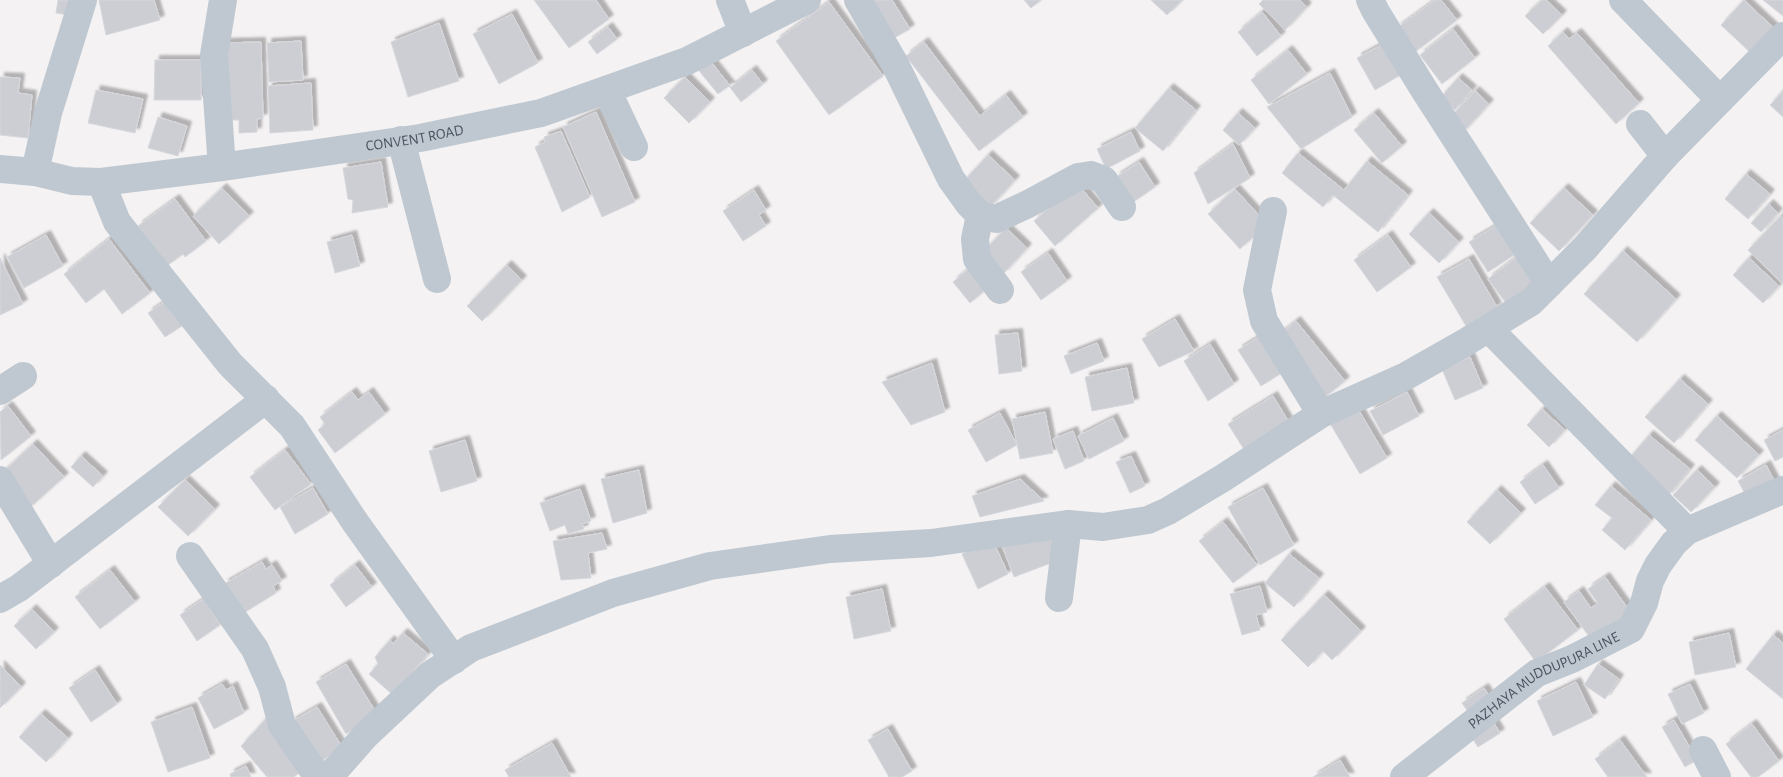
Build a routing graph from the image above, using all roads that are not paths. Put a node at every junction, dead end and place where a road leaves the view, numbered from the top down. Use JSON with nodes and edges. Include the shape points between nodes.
{"nodes":[{"id":1,"x":83,"y":0,"type":"edge"},
{"id":2,"x":222,"y":0,"type":"edge"},
{"id":3,"x":730,"y":0,"type":"edge"},
{"id":4,"x":806,"y":0,"type":"edge"},
{"id":5,"x":858,"y":0,"type":"edge"},
{"id":6,"x":1370,"y":0,"type":"edge"},
{"id":7,"x":1623,"y":0,"type":"edge"},
{"id":8,"x":742,"y":33,"type":"junction"},
{"id":9,"x":1783,"y":36,"type":"edge"},
{"id":10,"x":607,"y":90,"type":"junction"},
{"id":11,"x":1720,"y":100,"type":"junction"},
{"id":12,"x":1640,"y":124,"type":"dead end"},
{"id":13,"x":401,"y":140,"type":"junction"},
{"id":14,"x":634,"y":147,"type":"dead end"},
{"id":15,"x":1666,"y":156,"type":"junction"},
{"id":16,"x":222,"y":167,"type":"junction"},
{"id":17,"x":0,"y":169,"type":"edge"},
{"id":18,"x":35,"y":172,"type":"junction"},
{"id":19,"x":101,"y":182,"type":"junction"},
{"id":20,"x":1122,"y":207,"type":"dead end"},
{"id":21,"x":1273,"y":211,"type":"dead end"},
{"id":22,"x":980,"y":215,"type":"junction"},
{"id":23,"x":437,"y":279,"type":"dead end"},
{"id":24,"x":1550,"y":284,"type":"junction"},
{"id":25,"x":1000,"y":290,"type":"dead end"},
{"id":26,"x":1489,"y":328,"type":"junction"},
{"id":27,"x":23,"y":376,"type":"dead end"},
{"id":28,"x":0,"y":391,"type":"edge"},
{"id":29,"x":266,"y":399,"type":"junction"},
{"id":30,"x":1321,"y":414,"type":"junction"},
{"id":31,"x":0,"y":480,"type":"edge"},
{"id":32,"x":1783,"y":490,"type":"edge"},
{"id":33,"x":1068,"y":524,"type":"junction"},
{"id":34,"x":1688,"y":531,"type":"junction"},
{"id":35,"x":190,"y":556,"type":"dead end"},
{"id":36,"x":51,"y":564,"type":"junction"},
{"id":37,"x":1059,"y":598,"type":"dead end"},
{"id":38,"x":0,"y":599,"type":"edge"},
{"id":39,"x":454,"y":660,"type":"junction"},
{"id":40,"x":1703,"y":750,"type":"dead end"},
{"id":41,"x":318,"y":777,"type":"edge"},
{"id":42,"x":326,"y":777,"type":"edge"},
{"id":43,"x":1404,"y":777,"type":"edge"},
{"id":44,"x":1717,"y":777,"type":"edge"}],
"edges":[{"from":1,"to":18,"type":"street","via":[[48,113]]},
{"from":2,"to":16,"type":"street","via":[[214,55]]},
{"from":3,"to":8,"type":"street"},
{"from":4,"to":8,"type":"street","name":"CONVENT ROAD"},
{"from":5,"to":22,"type":"street","via":[[895,64],[951,179]]},
{"from":6,"to":24,"type":"street","via":[[1422,88]]},
{"from":7,"to":11,"type":"street"},
{"from":8,"to":10,"type":"street","name":"CONVENT ROAD","via":[[687,61]]},
{"from":9,"to":11,"type":"street"},
{"from":10,"to":13,"type":"street","name":"CONVENT ROAD","via":[[541,113]]},
{"from":10,"to":14,"type":"street"},
{"from":11,"to":15,"type":"street"},
{"from":12,"to":15,"type":"street"},
{"from":13,"to":16,"type":"street","name":"CONVENT ROAD"},
{"from":13,"to":23,"type":"street"},
{"from":15,"to":24,"type":"street"},
{"from":16,"to":19,"type":"street","name":"CONVENT ROAD"},
{"from":17,"to":18,"type":"street","name":"CONVENT ROAD"},
{"from":18,"to":19,"type":"street","name":"CONVENT ROAD","via":[[72,181]]},
{"from":19,"to":29,"type":"street","via":[[118,222],[230,364]]},
{"from":20,"to":22,"type":"street","via":[[1104,180],[1091,175],[1078,177],[996,219]]},
{"from":21,"to":30,"type":"street","via":[[1258,290],[1264,321]]},
{"from":22,"to":25,"type":"street","via":[[975,239],[977,259]]},
{"from":24,"to":26,"type":"street","via":[[1531,302]]},
{"from":26,"to":30,"type":"street","via":[[1406,376]]},
{"from":26,"to":34,"type":"street"},
{"from":27,"to":28,"type":"street"},
{"from":29,"to":36,"type":"street"},
{"from":29,"to":39,"type":"street","via":[[292,426],[355,522]]},
{"from":30,"to":33,"type":"street","via":[[1223,478],[1148,520],[1102,527]]},
{"from":31,"to":36,"type":"street"},
{"from":32,"to":34,"type":"street","name":"PAZHAYA MUDDUPURA LINE"},
{"from":33,"to":37,"type":"street"},
{"from":33,"to":39,"type":"street","via":[[931,543],[830,548],[710,566],[614,593],[471,648]]},
{"from":34,"to":43,"type":"street","name":"PAZHAYA MUDDUPURA LINE","via":[[1674,543],[1658,565],[1631,629],[1537,673]]},
{"from":35,"to":41,"type":"street","via":[[256,649],[272,686],[282,725]]},
{"from":36,"to":38,"type":"street"},
{"from":39,"to":42,"type":"street","via":[[430,676]]},
{"from":40,"to":44,"type":"street"}]}
